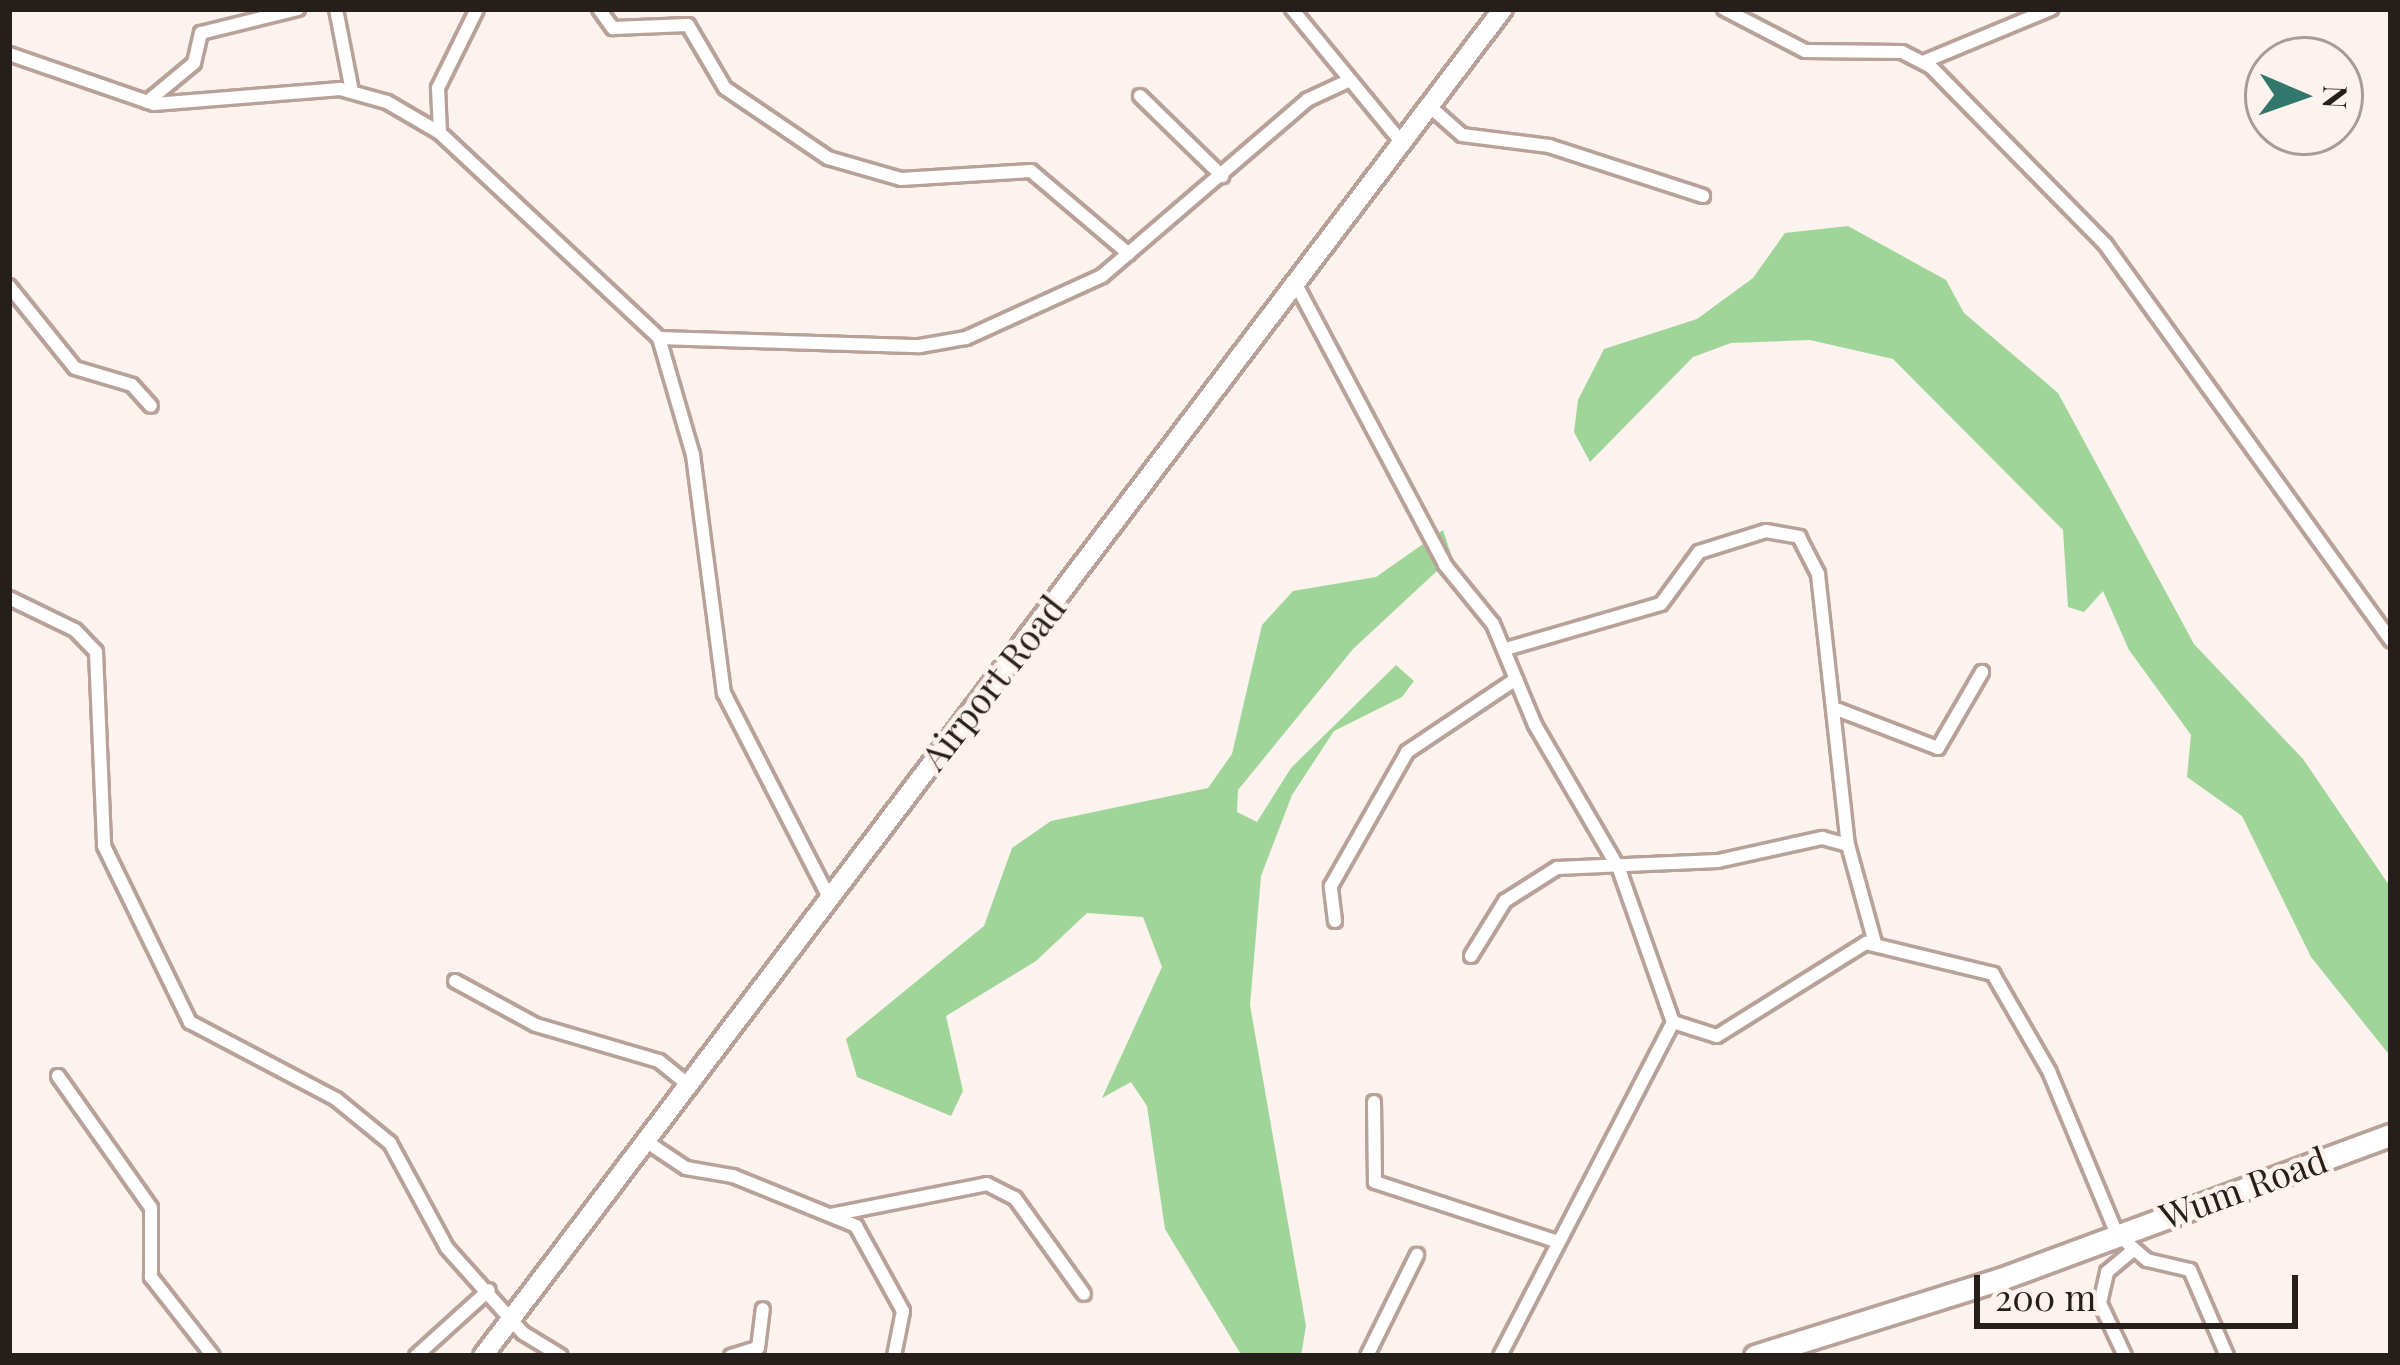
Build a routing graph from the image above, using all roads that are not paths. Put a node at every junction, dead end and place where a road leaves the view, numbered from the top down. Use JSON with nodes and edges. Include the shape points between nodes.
{"nodes":[{"id":1,"x":298,"y":9,"type":"edge"},
{"id":2,"x":336,"y":9,"type":"edge"},
{"id":3,"x":477,"y":9,"type":"edge"},
{"id":4,"x":599,"y":9,"type":"edge"},
{"id":5,"x":1292,"y":9,"type":"edge"},
{"id":6,"x":1503,"y":9,"type":"edge"},
{"id":7,"x":1724,"y":9,"type":"edge"},
{"id":8,"x":2051,"y":9,"type":"edge"},
{"id":9,"x":9,"y":55,"type":"edge"},
{"id":10,"x":1924,"y":62,"type":"junction"},
{"id":11,"x":1348,"y":81,"type":"junction"},
{"id":12,"x":352,"y":91,"type":"junction"},
{"id":13,"x":1140,"y":96,"type":"dead end"},
{"id":14,"x":147,"y":103,"type":"junction"},
{"id":15,"x":1428,"y":105,"type":"junction"},
{"id":16,"x":440,"y":134,"type":"junction"},
{"id":17,"x":1402,"y":143,"type":"junction"},
{"id":18,"x":1222,"y":176,"type":"junction"},
{"id":19,"x":1702,"y":196,"type":"dead end"},
{"id":20,"x":1129,"y":254,"type":"junction"},
{"id":21,"x":9,"y":286,"type":"edge"},
{"id":22,"x":1298,"y":288,"type":"junction"},
{"id":23,"x":658,"y":338,"type":"junction"},
{"id":24,"x":151,"y":406,"type":"dead end"},
{"id":25,"x":9,"y":598,"type":"edge"},
{"id":26,"x":2391,"y":641,"type":"edge"},
{"id":27,"x":1506,"y":649,"type":"junction"},
{"id":28,"x":1982,"y":671,"type":"dead end"},
{"id":29,"x":1516,"y":679,"type":"junction"},
{"id":30,"x":1839,"y":710,"type":"junction"},
{"id":31,"x":1848,"y":844,"type":"junction"},
{"id":32,"x":1619,"y":869,"type":"junction"},
{"id":33,"x":827,"y":893,"type":"junction"},
{"id":34,"x":1335,"y":921,"type":"dead end"},
{"id":35,"x":1875,"y":943,"type":"junction"},
{"id":36,"x":1471,"y":956,"type":"dead end"},
{"id":37,"x":455,"y":981,"type":"dead end"},
{"id":38,"x":1673,"y":1022,"type":"junction"},
{"id":39,"x":58,"y":1076,"type":"dead end"},
{"id":40,"x":686,"y":1083,"type":"junction"},
{"id":41,"x":1374,"y":1102,"type":"dead end"},
{"id":42,"x":2391,"y":1135,"type":"edge"},
{"id":43,"x":643,"y":1139,"type":"junction"},
{"id":44,"x":823,"y":1217,"type":"junction"},
{"id":45,"x":1555,"y":1241,"type":"junction"},
{"id":46,"x":2126,"y":1241,"type":"junction"},
{"id":47,"x":1418,"y":1255,"type":"dead end"},
{"id":48,"x":489,"y":1291,"type":"junction"},
{"id":49,"x":1084,"y":1294,"type":"dead end"},
{"id":50,"x":763,"y":1309,"type":"dead end"},
{"id":51,"x":513,"y":1320,"type":"junction"},
{"id":52,"x":213,"y":1356,"type":"edge"},
{"id":53,"x":417,"y":1356,"type":"edge"},
{"id":54,"x":484,"y":1356,"type":"edge"},
{"id":55,"x":561,"y":1356,"type":"edge"},
{"id":56,"x":730,"y":1356,"type":"edge"},
{"id":57,"x":893,"y":1356,"type":"edge"},
{"id":58,"x":1367,"y":1356,"type":"edge"},
{"id":59,"x":1500,"y":1356,"type":"edge"},
{"id":60,"x":1755,"y":1356,"type":"edge"},
{"id":61,"x":2125,"y":1356,"type":"edge"},
{"id":62,"x":2227,"y":1356,"type":"edge"}],
"edges":[{"from":1,"to":14,"type":"street","via":[[201,33],[194,63]]},
{"from":2,"to":12,"type":"street"},
{"from":3,"to":16,"type":"street","via":[[438,88]]},
{"from":4,"to":20,"type":"street","via":[[614,28],[688,25],[725,88],[827,158],[901,179],[1031,171]]},
{"from":5,"to":11,"type":"street"},
{"from":6,"to":15,"type":"main road","name":"Airport Road"},
{"from":7,"to":10,"type":"street","via":[[1804,51],[1902,52]]},
{"from":8,"to":10,"type":"street"},
{"from":9,"to":14,"type":"street"},
{"from":10,"to":26,"type":"street","via":[[2105,244]]},
{"from":11,"to":17,"type":"street"},
{"from":11,"to":18,"type":"street","via":[[1307,100]]},
{"from":12,"to":14,"type":"street"},
{"from":12,"to":16,"type":"street"},
{"from":13,"to":18,"type":"street"},
{"from":15,"to":17,"type":"main road","name":"Airport Road"},
{"from":15,"to":19,"type":"street","via":[[1462,135],[1549,146]]},
{"from":16,"to":23,"type":"street"},
{"from":17,"to":22,"type":"main road","name":"Airport Road"},
{"from":18,"to":20,"type":"street"},
{"from":20,"to":23,"type":"street","via":[[1067,298],[966,338],[920,346]]},
{"from":21,"to":24,"type":"street","via":[[76,368],[132,385]]},
{"from":22,"to":27,"type":"street","via":[[1445,565]]},
{"from":22,"to":33,"type":"main road","name":"Airport Road"},
{"from":23,"to":33,"type":"street","via":[[693,455],[718,671]]},
{"from":25,"to":48,"type":"street","via":[[75,630],[96,652],[104,846],[190,1022],[336,1099],[390,1143],[447,1248]]},
{"from":27,"to":29,"type":"street"},
{"from":27,"to":30,"type":"street","via":[[1661,604],[1699,552],[1781,531],[1805,543],[1818,574]]},
{"from":28,"to":30,"type":"street","via":[[1938,748]]},
{"from":29,"to":32,"type":"street"},
{"from":29,"to":34,"type":"street","via":[[1407,752],[1331,886]]},
{"from":30,"to":31,"type":"street"},
{"from":31,"to":32,"type":"street","via":[[1822,838],[1718,862]]},
{"from":31,"to":35,"type":"street"},
{"from":32,"to":36,"type":"street","via":[[1573,866],[1530,879]]},
{"from":32,"to":38,"type":"street"},
{"from":33,"to":40,"type":"main road","name":"Airport Road"},
{"from":35,"to":38,"type":"street","via":[[1839,954],[1717,1036]]},
{"from":35,"to":46,"type":"street","via":[[1993,974],[2049,1071]]},
{"from":37,"to":40,"type":"street","via":[[536,1025],[659,1061]]},
{"from":38,"to":45,"type":"street"},
{"from":39,"to":52,"type":"street","via":[[151,1208],[152,1277]]},
{"from":40,"to":43,"type":"main road","name":"Airport Road"},
{"from":41,"to":45,"type":"street","via":[[1375,1181]]},
{"from":42,"to":46,"type":"highway","name":"Wum Road"},
{"from":43,"to":44,"type":"street","via":[[686,1168],[733,1176]]},
{"from":43,"to":51,"type":"main road","name":"Airport Road"},
{"from":44,"to":49,"type":"street","via":[[987,1184],[1027,1211]]},
{"from":44,"to":57,"type":"street","via":[[856,1226],[901,1307]]},
{"from":45,"to":59,"type":"street"},
{"from":46,"to":60,"type":"highway","name":"Wum Road"},
{"from":46,"to":61,"type":"street","via":[[2100,1303]]},
{"from":46,"to":62,"type":"street","via":[[2190,1270]]},
{"from":47,"to":58,"type":"street"},
{"from":48,"to":51,"type":"street"},
{"from":48,"to":53,"type":"street"},
{"from":50,"to":56,"type":"street","via":[[758,1348]]},
{"from":51,"to":54,"type":"main road","name":"Airport Road"},
{"from":51,"to":55,"type":"street"}]}
